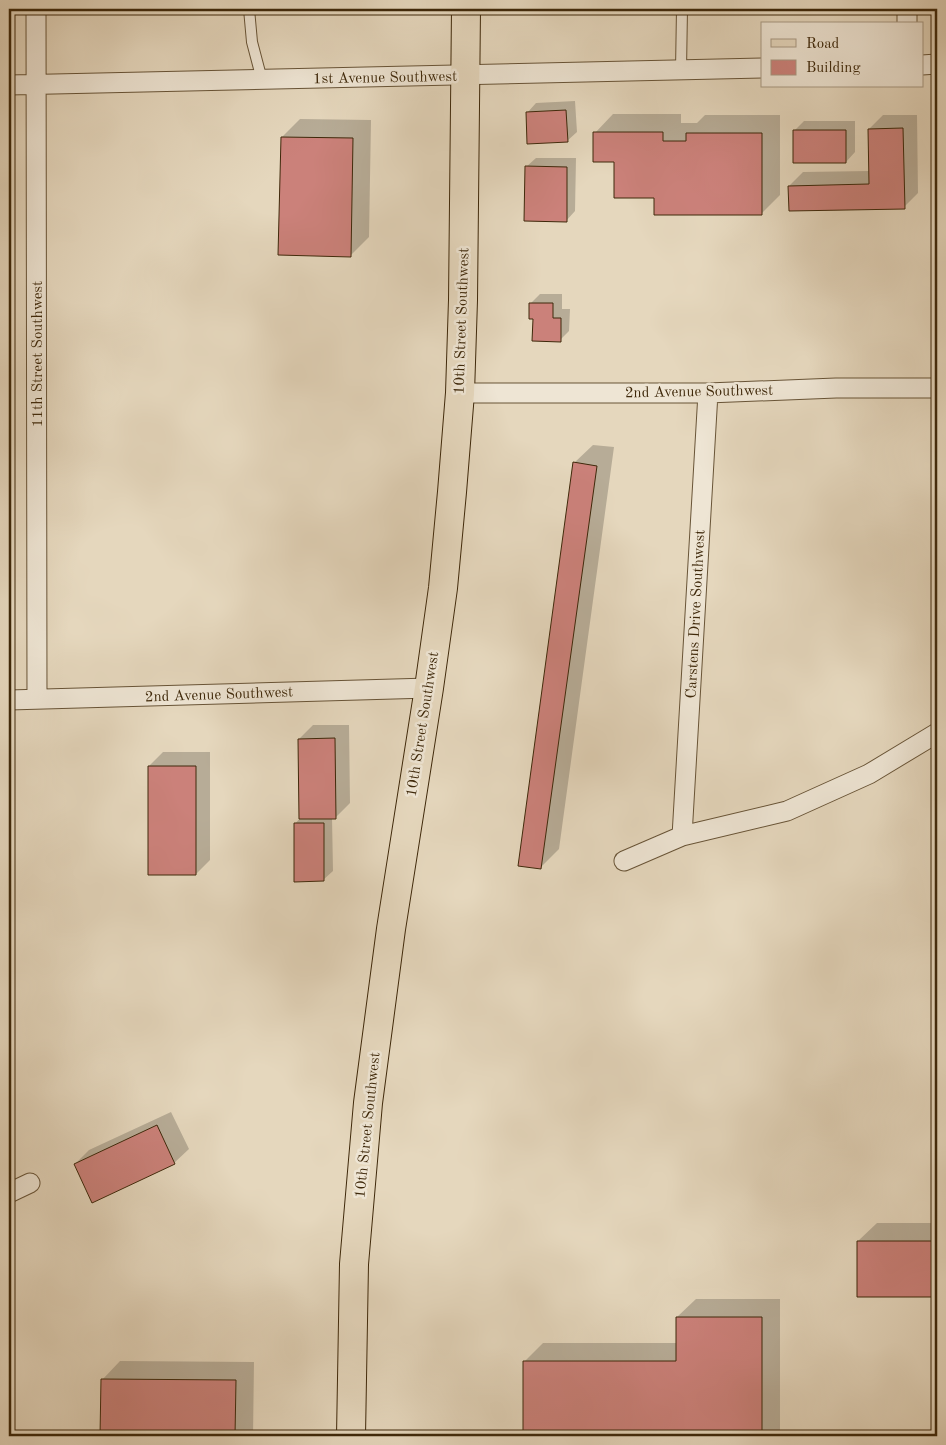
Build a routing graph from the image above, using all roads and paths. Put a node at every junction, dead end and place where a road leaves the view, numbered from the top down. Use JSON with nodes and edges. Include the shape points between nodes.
{"nodes":[{"id":1,"x":36,"y":9,"type":"edge"},
{"id":2,"x":249,"y":9,"type":"edge"},
{"id":3,"x":466,"y":9,"type":"edge"},
{"id":4,"x":682,"y":9,"type":"edge"},
{"id":5,"x":907,"y":9,"type":"edge"},
{"id":6,"x":907,"y":22,"type":"edge"},
{"id":7,"x":924,"y":64,"type":"edge"},
{"id":8,"x":937,"y":64,"type":"edge"},
{"id":9,"x":761,"y":68,"type":"edge"},
{"id":10,"x":682,"y":70,"type":"junction"},
{"id":11,"x":465,"y":75,"type":"junction"},
{"id":12,"x":262,"y":80,"type":"junction"},
{"id":13,"x":9,"y":85,"type":"edge"},
{"id":14,"x":36,"y":85,"type":"junction"},
{"id":15,"x":937,"y":388,"type":"edge"},
{"id":16,"x":460,"y":393,"type":"junction"},
{"id":17,"x":708,"y":393,"type":"junction"},
{"id":18,"x":429,"y":688,"type":"junction"},
{"id":19,"x":37,"y":699,"type":"junction"},
{"id":20,"x":9,"y":700,"type":"edge"},
{"id":21,"x":937,"y":733,"type":"edge"},
{"id":22,"x":682,"y":836,"type":"junction"},
{"id":23,"x":624,"y":861,"type":"dead end"},
{"id":24,"x":30,"y":1183,"type":"dead end"},
{"id":25,"x":9,"y":1193,"type":"edge"},
{"id":26,"x":351,"y":1436,"type":"edge"}],
"edges":[{"from":1,"to":14,"type":"street","name":"11th Street Southwest"},
{"from":2,"to":12,"type":"lane","via":[[252,42]]},
{"from":3,"to":11,"type":"main road","name":"10th Street Southwest"},
{"from":4,"to":10,"type":"lane"},
{"from":5,"to":6,"type":"street"},
{"from":7,"to":8,"type":"street"},
{"from":9,"to":10,"type":"street","name":"1st Avenue Southwest"},
{"from":10,"to":11,"type":"street","name":"1st Avenue Southwest"},
{"from":11,"to":12,"type":"street","name":"1st Avenue Southwest"},
{"from":11,"to":16,"type":"main road","name":"10th Street Southwest","via":[[464,300]]},
{"from":12,"to":14,"type":"street","name":"1st Avenue Southwest"},
{"from":13,"to":14,"type":"street","name":"1st Avenue Southwest"},
{"from":14,"to":19,"type":"street","name":"11th Street Southwest"},
{"from":15,"to":17,"type":"street","name":"2nd Avenue Southwest"},
{"from":16,"to":17,"type":"street","name":"2nd Avenue Southwest"},
{"from":16,"to":18,"type":"main road","name":"10th Street Southwest","via":[[444,578]]},
{"from":17,"to":22,"type":"street","name":"Carstens Drive Southwest"},
{"from":18,"to":19,"type":"street","name":"2nd Avenue Southwest"},
{"from":18,"to":26,"type":"main road","name":"10th Street Southwest","via":[[391,929],[368,1104],[354,1264]]},
{"from":19,"to":20,"type":"street","name":"2nd Avenue Southwest"},
{"from":21,"to":22,"type":"street","via":[[869,774],[787,811]]},
{"from":22,"to":23,"type":"street"},
{"from":24,"to":25,"type":"street"}]}
